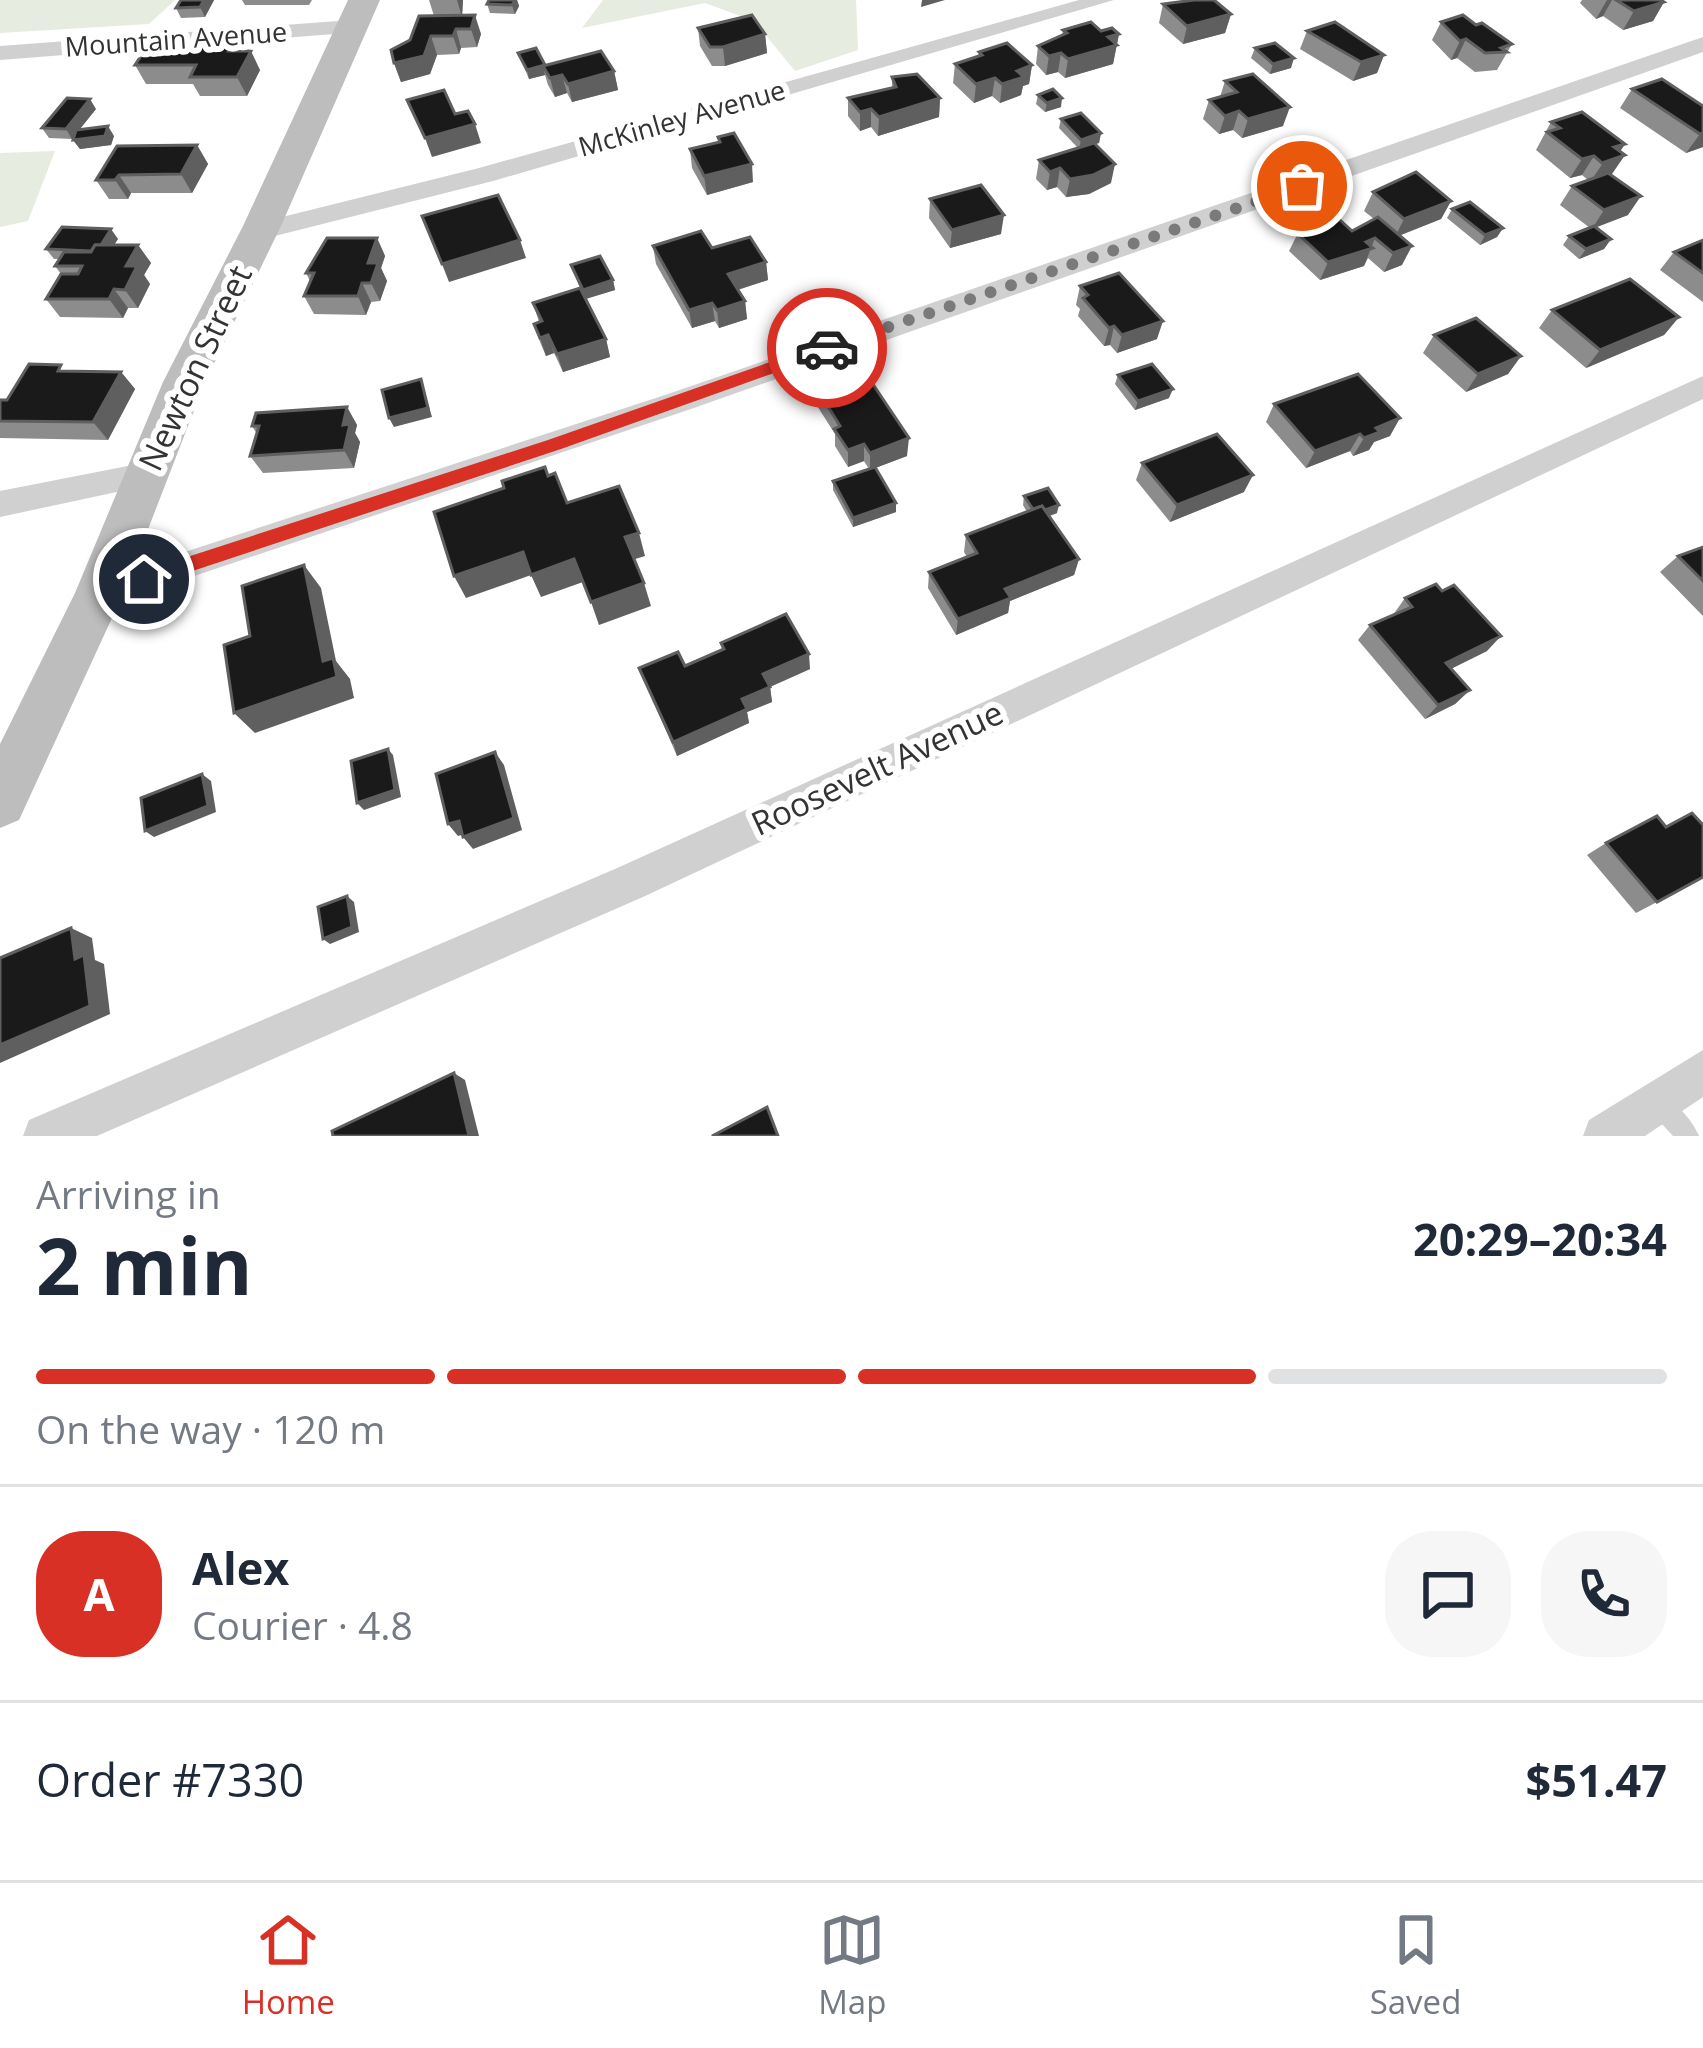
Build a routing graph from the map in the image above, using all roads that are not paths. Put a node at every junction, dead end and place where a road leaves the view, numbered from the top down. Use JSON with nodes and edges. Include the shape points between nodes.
{"nodes":[{"id":1,"x":1103,"y":0,"type":"edge"},
{"id":2,"x":358,"y":14,"type":"edge"},
{"id":3,"x":1703,"y":44,"type":"edge"},
{"id":4,"x":0,"y":53,"type":"edge"},
{"id":5,"x":259,"y":231,"type":"junction"},
{"id":6,"x":1703,"y":387,"type":"edge"},
{"id":7,"x":143,"y":475,"type":"junction"},
{"id":8,"x":0,"y":504,"type":"edge"},
{"id":9,"x":99,"y":594,"type":"junction"},
{"id":10,"x":0,"y":802,"type":"edge"},
{"id":11,"x":1703,"y":1072,"type":"edge"},
{"id":12,"x":1658,"y":1102,"type":"junction"},
{"id":13,"x":45,"y":1136,"type":"edge"},
{"id":14,"x":1605,"y":1136,"type":"edge"},
{"id":15,"x":1688,"y":1136,"type":"edge"}],
"edges":[{"from":1,"to":5,"type":"street","name":"McKinley Avenue","via":[[484,176]]},
{"from":2,"to":4,"type":"street","name":"Mountain Avenue"},
{"from":2,"to":5,"type":"main road","name":"Newton Street"},
{"from":3,"to":9,"type":"street","via":[[678,403]]},
{"from":5,"to":7,"type":"main road","name":"Newton Street"},
{"from":6,"to":13,"type":"street","name":"Roosevelt Avenue","via":[[629,883]]},
{"from":7,"to":8,"type":"street"},
{"from":7,"to":9,"type":"main road","name":"Newton Street"},
{"from":9,"to":10,"type":"main road","name":"Newton Street"},
{"from":11,"to":12,"type":"street"},
{"from":12,"to":14,"type":"street"},
{"from":12,"to":15,"type":"lane"}]}
